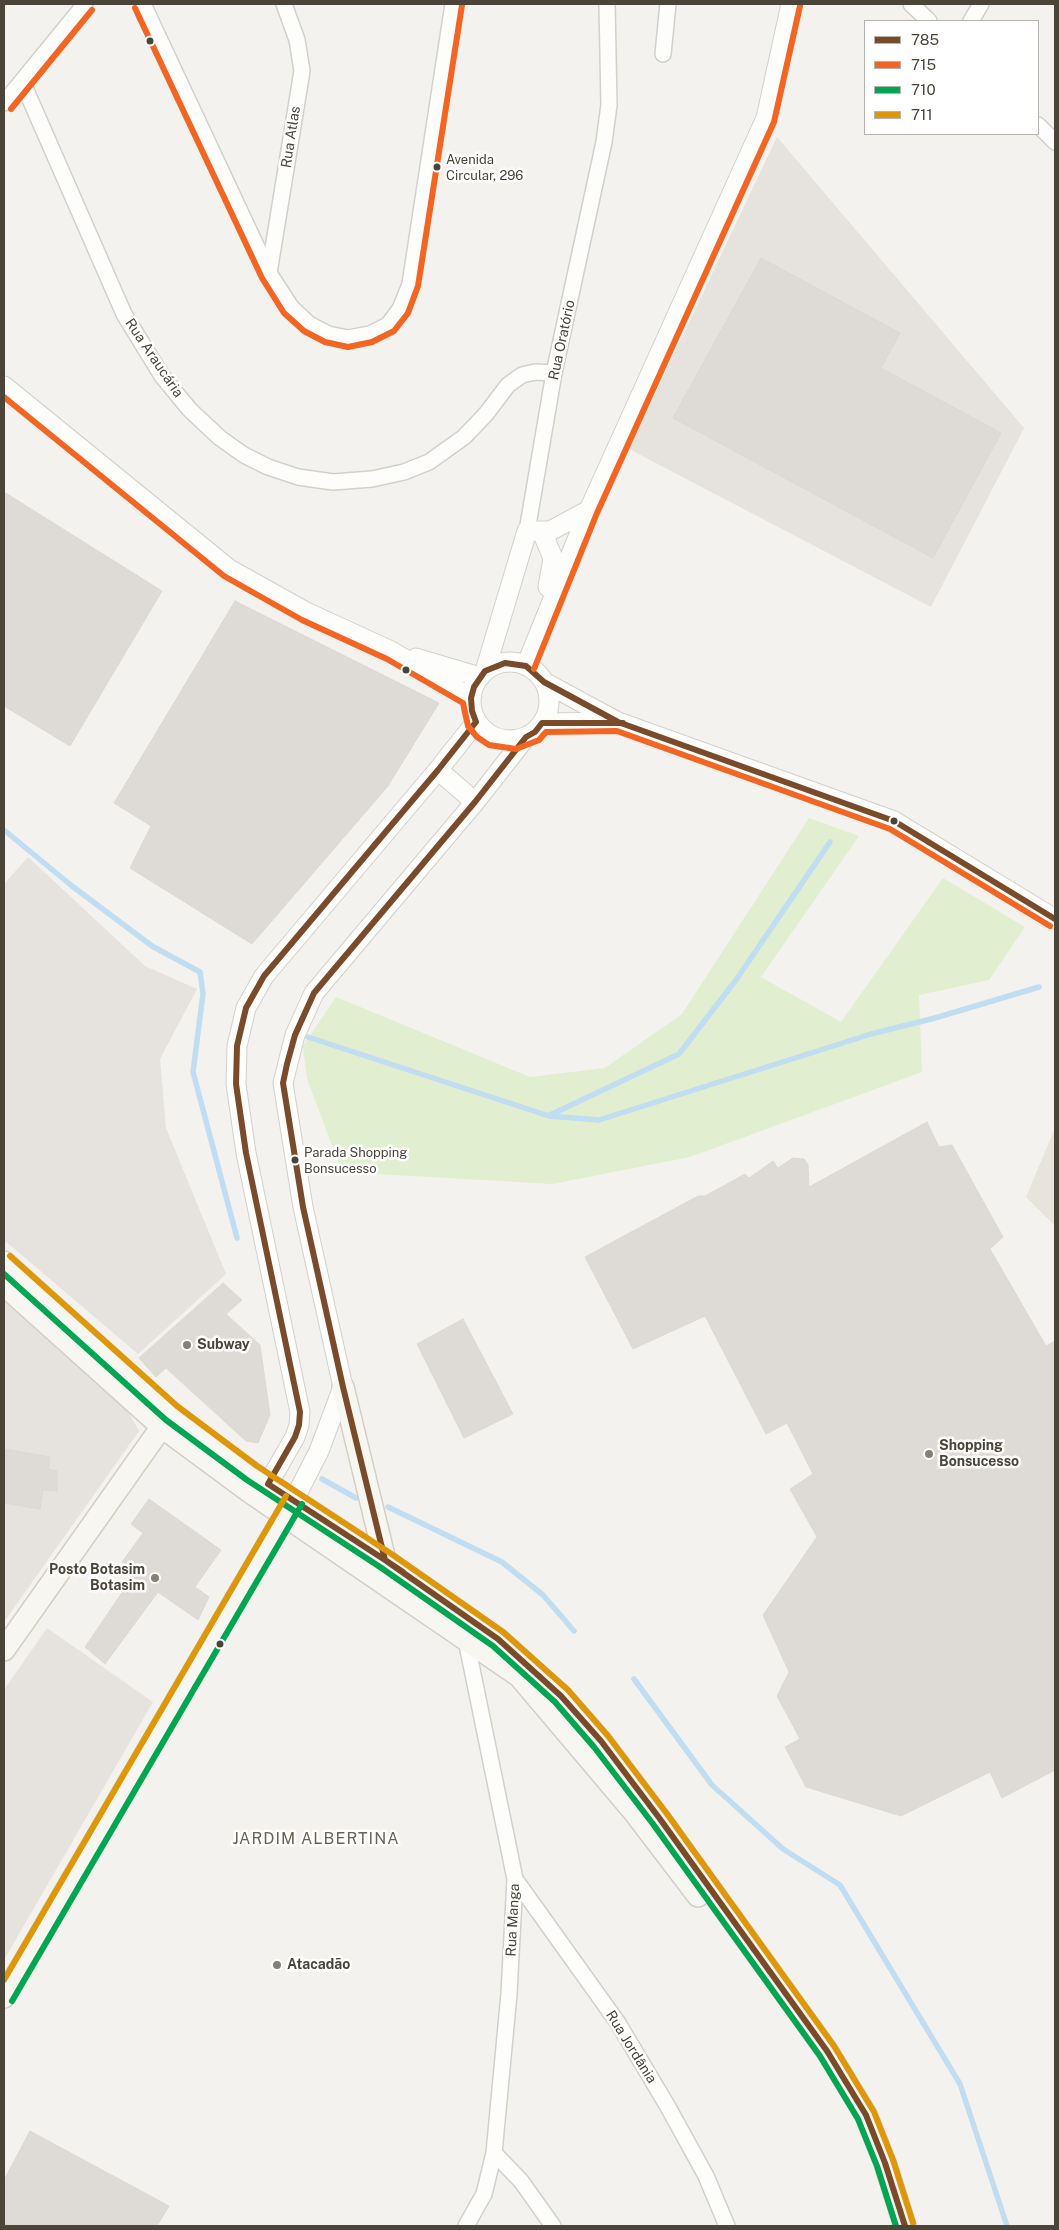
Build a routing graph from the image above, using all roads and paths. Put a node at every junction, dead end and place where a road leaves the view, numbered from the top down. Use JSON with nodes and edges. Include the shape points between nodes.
{"nodes":[{"id":1,"x":85,"y":4,"type":"edge"},
{"id":2,"x":143,"y":4,"type":"edge"},
{"id":3,"x":284,"y":4,"type":"edge"},
{"id":4,"x":453,"y":4,"type":"edge"},
{"id":5,"x":607,"y":4,"type":"edge"},
{"id":6,"x":668,"y":4,"type":"edge"},
{"id":7,"x":792,"y":4,"type":"edge"},
{"id":8,"x":911,"y":4,"type":"edge"},
{"id":9,"x":981,"y":4,"type":"edge"},
{"id":10,"x":929,"y":20,"type":"edge"},
{"id":11,"x":972,"y":20,"type":"edge"},
{"id":12,"x":663,"y":54,"type":"dead end"},
{"id":13,"x":22,"y":81,"type":"junction"},
{"id":14,"x":4,"y":102,"type":"edge"},
{"id":15,"x":1039,"y":126,"type":"edge"},
{"id":16,"x":1055,"y":142,"type":"edge"},
{"id":17,"x":269,"y":273,"type":"junction"},
{"id":18,"x":554,"y":373,"type":"junction"},
{"id":19,"x":4,"y":386,"type":"edge"},
{"id":20,"x":589,"y":510,"type":"junction"},
{"id":21,"x":535,"y":532,"type":"junction"},
{"id":22,"x":542,"y":623,"type":"junction"},
{"id":23,"x":391,"y":651,"type":"junction"},
{"id":24,"x":526,"y":666,"type":"junction"},
{"id":25,"x":483,"y":674,"type":"junction"},
{"id":26,"x":544,"y":682,"type":"junction"},
{"id":27,"x":471,"y":698,"type":"junction"},
{"id":28,"x":476,"y":722,"type":"junction"},
{"id":29,"x":618,"y":722,"type":"junction"},
{"id":30,"x":542,"y":723,"type":"junction"},
{"id":31,"x":526,"y":737,"type":"junction"},
{"id":32,"x":438,"y":770,"type":"junction"},
{"id":33,"x":475,"y":802,"type":"junction"},
{"id":34,"x":1055,"y":920,"type":"edge"},
{"id":35,"x":4,"y":1262,"type":"edge"},
{"id":36,"x":4,"y":1285,"type":"edge"},
{"id":37,"x":343,"y":1387,"type":"junction"},
{"id":38,"x":167,"y":1420,"type":"junction"},
{"id":39,"x":268,"y":1484,"type":"junction"},
{"id":40,"x":289,"y":1508,"type":"junction"},
{"id":41,"x":386,"y":1560,"type":"junction"},
{"id":42,"x":460,"y":1612,"type":"junction"},
{"id":43,"x":466,"y":1639,"type":"junction"},
{"id":44,"x":4,"y":1650,"type":"edge"},
{"id":45,"x":516,"y":1879,"type":"junction"},
{"id":46,"x":4,"y":1997,"type":"edge"},
{"id":47,"x":494,"y":2153,"type":"junction"},
{"id":48,"x":466,"y":2226,"type":"edge"},
{"id":49,"x":553,"y":2226,"type":"edge"},
{"id":50,"x":728,"y":2226,"type":"edge"},
{"id":51,"x":890,"y":2226,"type":"edge"},
{"id":52,"x":905,"y":2226,"type":"edge"}],
"edges":[{"from":1,"to":13,"type":"street"},
{"from":2,"to":17,"type":"street"},
{"from":3,"to":17,"type":"street","name":"Rua Atlas","via":[[298,40],[302,71]]},
{"from":4,"to":17,"type":"street","via":[[410,284],[400,309],[388,325],[370,334],[348,338],[328,334],[309,324],[291,306]]},
{"from":5,"to":18,"type":"street","name":"Rua Oratório","via":[[609,105],[604,142]]},
{"from":6,"to":12,"type":"street"},
{"from":7,"to":20,"type":"street","via":[[766,118]]},
{"from":8,"to":10,"type":"street"},
{"from":9,"to":11,"type":"street"},
{"from":13,"to":14,"type":"street"},
{"from":13,"to":18,"type":"street","name":"Rua Araucária","via":[[124,314],[162,376],[190,410],[244,455],[298,477],[332,482],[372,479],[404,472],[428,462],[464,437],[508,385],[522,375]]},
{"from":15,"to":16,"type":"street"},
{"from":18,"to":21,"type":"street","name":"Rua Oratório"},
{"from":19,"to":23,"type":"street","via":[[229,569],[306,612]]},
{"from":20,"to":21,"type":"street","via":[[557,529]]},
{"from":20,"to":22,"type":"street"},
{"from":21,"to":22,"type":"street","via":[[553,558]]},
{"from":21,"to":25,"type":"street","name":"Rua Oratório"},
{"from":22,"to":24,"type":"street"},
{"from":23,"to":25,"type":"street"},
{"from":23,"to":27,"type":"street"},
{"from":24,"to":25,"type":"street","via":[[505,663]]},
{"from":24,"to":26,"type":"street"},
{"from":25,"to":27,"type":"street"},
{"from":26,"to":29,"type":"street"},
{"from":26,"to":30,"type":"street","via":[[548,710]]},
{"from":27,"to":28,"type":"street"},
{"from":28,"to":31,"type":"street","via":[[493,737],[515,740]]},
{"from":28,"to":32,"type":"street"},
{"from":29,"to":30,"type":"street"},
{"from":29,"to":34,"type":"street","via":[[894,821]]},
{"from":30,"to":31,"type":"street"},
{"from":31,"to":33,"type":"street"},
{"from":32,"to":33,"type":"street"},
{"from":32,"to":39,"type":"street","via":[[264,976],[246,1008],[239,1037],[236,1084],[246,1153],[300,1412],[295,1437]]},
{"from":33,"to":37,"type":"street","via":[[314,993],[294,1035],[287,1064],[283,1083],[303,1207]]},
{"from":35,"to":38,"type":"main road"},
{"from":36,"to":38,"type":"main road"},
{"from":37,"to":40,"type":"street","via":[[319,1451]]},
{"from":37,"to":41,"type":"main road"},
{"from":38,"to":39,"type":"main road"},
{"from":38,"to":40,"type":"main road"},
{"from":38,"to":44,"type":"main road"},
{"from":39,"to":40,"type":"main road"},
{"from":40,"to":41,"type":"main road"},
{"from":40,"to":43,"type":"main road"},
{"from":40,"to":46,"type":"main road"},
{"from":41,"to":42,"type":"main road"},
{"from":42,"to":43,"type":"street","name":"Rua Manga"},
{"from":42,"to":52,"type":"main road","via":[[498,1639],[561,1696],[601,1741],[660,1819],[827,2051],[866,2115]]},
{"from":43,"to":45,"type":"street","name":"Rua Manga"},
{"from":43,"to":51,"type":"main road","via":[[519,1676],[634,1812],[782,2009],[850,2106],[879,2180]]},
{"from":45,"to":47,"type":"street","name":"Rua Manga"},
{"from":45,"to":50,"type":"street","name":"Rua Jordânia","via":[[618,2023],[706,2176]]},
{"from":47,"to":48,"type":"street","name":"Rua Manga","via":[[484,2194]]},
{"from":47,"to":49,"type":"street","via":[[521,2181]]}]}
